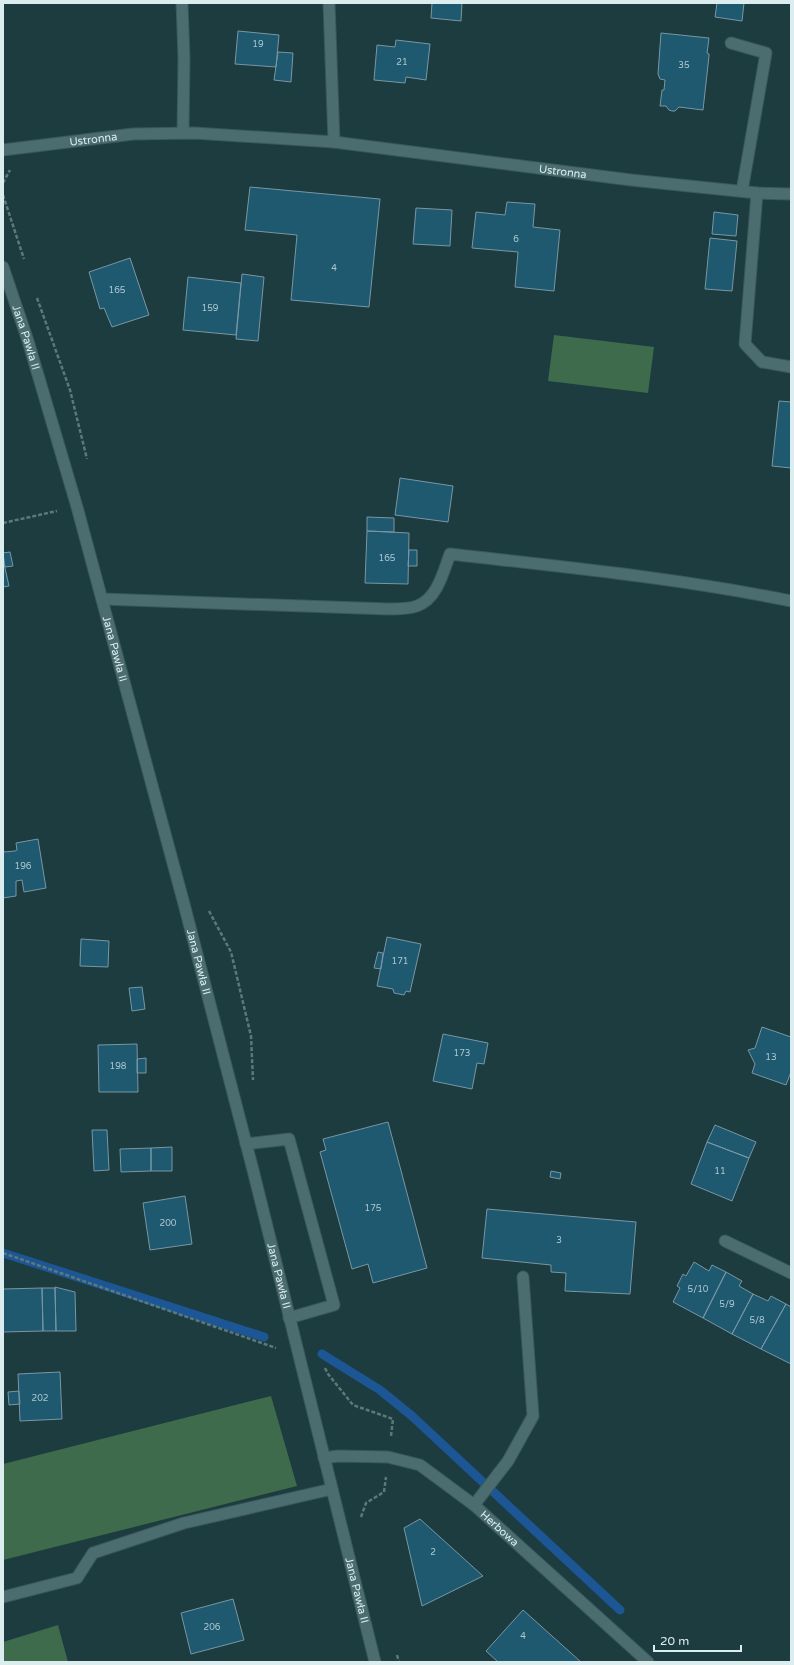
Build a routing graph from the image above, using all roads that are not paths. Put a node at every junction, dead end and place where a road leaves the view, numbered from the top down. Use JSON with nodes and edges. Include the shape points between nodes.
{"nodes":[{"id":1,"x":182,"y":3,"type":"edge"},
{"id":2,"x":329,"y":3,"type":"edge"},
{"id":3,"x":731,"y":43,"type":"dead end"},
{"id":4,"x":183,"y":132,"type":"junction"},
{"id":5,"x":334,"y":142,"type":"junction"},
{"id":6,"x":3,"y":150,"type":"edge"},
{"id":7,"x":742,"y":191,"type":"junction"},
{"id":8,"x":757,"y":193,"type":"junction"},
{"id":9,"x":791,"y":194,"type":"edge"},
{"id":10,"x":3,"y":267,"type":"edge"},
{"id":11,"x":791,"y":367,"type":"edge"},
{"id":12,"x":102,"y":599,"type":"junction"},
{"id":13,"x":791,"y":601,"type":"edge"},
{"id":14,"x":246,"y":1144,"type":"junction"},
{"id":15,"x":725,"y":1241,"type":"dead end"},
{"id":16,"x":791,"y":1272,"type":"edge"},
{"id":17,"x":523,"y":1277,"type":"dead end"},
{"id":18,"x":289,"y":1318,"type":"junction"},
{"id":19,"x":324,"y":1458,"type":"junction"},
{"id":20,"x":332,"y":1489,"type":"junction"},
{"id":21,"x":474,"y":1505,"type":"junction"},
{"id":22,"x":3,"y":1597,"type":"edge"},
{"id":23,"x":375,"y":1662,"type":"edge"},
{"id":24,"x":648,"y":1662,"type":"edge"}],
"edges":[{"from":1,"to":4,"type":"street"},
{"from":2,"to":5,"type":"street"},
{"from":3,"to":7,"type":"street","via":[[766,52]]},
{"from":4,"to":5,"type":"street","name":"Ustronna"},
{"from":4,"to":6,"type":"street","name":"Ustronna","via":[[133,134]]},
{"from":5,"to":7,"type":"street","name":"Ustronna","via":[[631,180]]},
{"from":7,"to":8,"type":"street","name":"Ustronna"},
{"from":8,"to":9,"type":"street","name":"Ustronna"},
{"from":8,"to":11,"type":"street","via":[[745,344],[762,362]]},
{"from":10,"to":12,"type":"street","name":"Jana Pawła II","via":[[28,341]]},
{"from":12,"to":13,"type":"street","via":[[388,610],[417,607],[429,598],[439,584],[450,554],[618,572],[738,590]]},
{"from":12,"to":14,"type":"street","name":"Jana Pawła II"},
{"from":14,"to":18,"type":"street","name":"Jana Pawła II"},
{"from":14,"to":18,"type":"street","via":[[289,1139],[334,1305]]},
{"from":15,"to":16,"type":"street"},
{"from":17,"to":21,"type":"street","via":[[534,1416],[508,1461]]},
{"from":18,"to":19,"type":"street","name":"Jana Pawła II"},
{"from":19,"to":20,"type":"street","name":"Jana Pawła II"},
{"from":19,"to":21,"type":"street","name":"Herbowa","via":[[388,1457],[420,1465]]},
{"from":20,"to":22,"type":"street","via":[[176,1526],[93,1553],[77,1578]]},
{"from":20,"to":23,"type":"street","name":"Jana Pawła II"},
{"from":21,"to":24,"type":"street","name":"Herbowa"}]}
